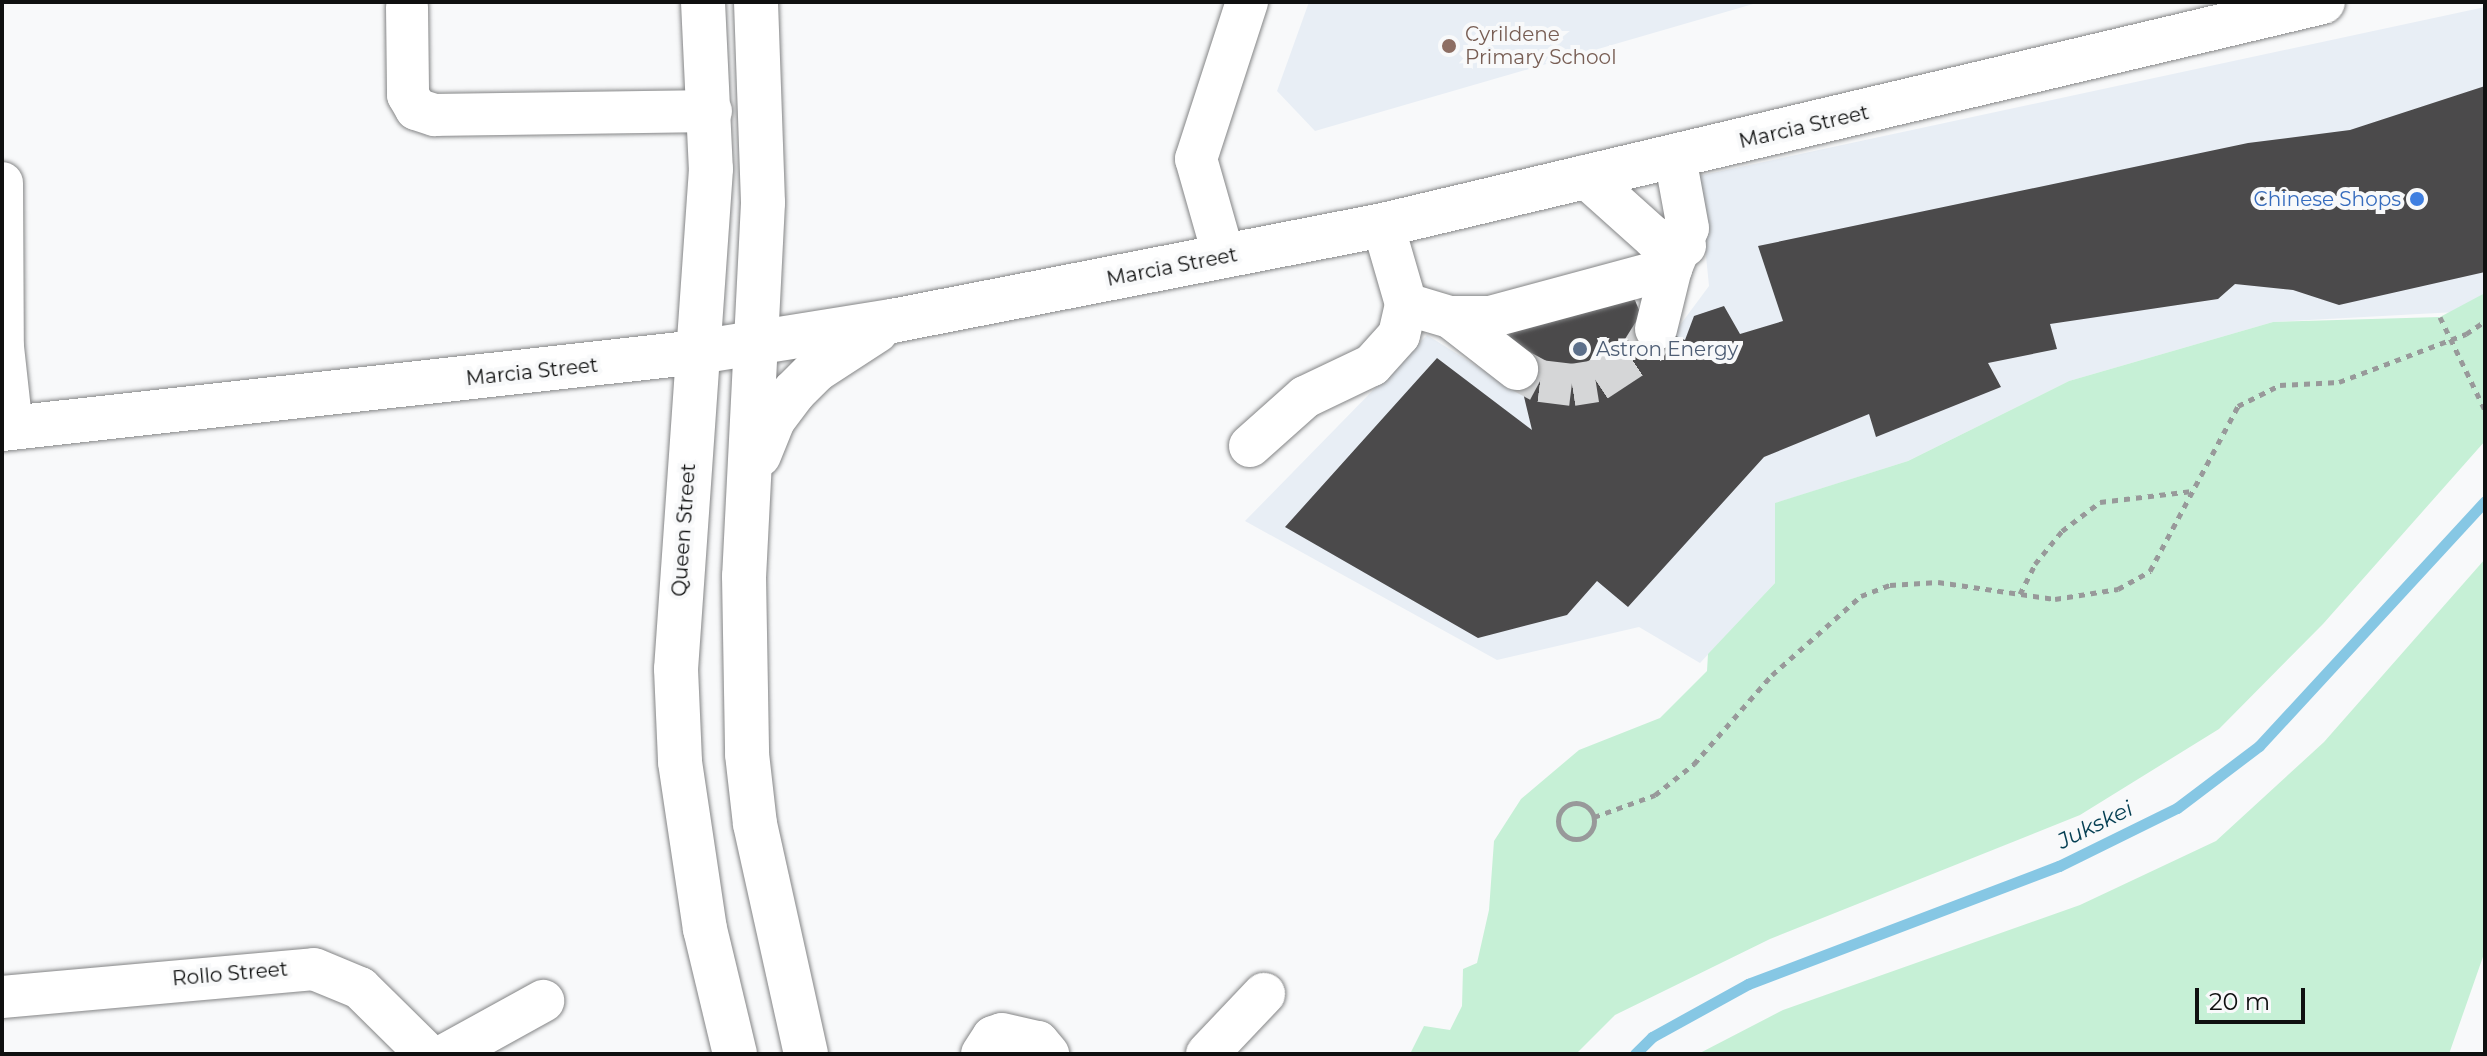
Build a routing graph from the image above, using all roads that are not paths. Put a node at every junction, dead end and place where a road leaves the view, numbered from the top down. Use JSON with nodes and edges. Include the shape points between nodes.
{"nodes":[{"id":1,"x":703,"y":2,"type":"edge"},
{"id":2,"x":756,"y":2,"type":"edge"},
{"id":3,"x":1247,"y":2,"type":"edge"},
{"id":4,"x":2323,"y":2,"type":"edge"},
{"id":5,"x":407,"y":7,"type":"dead end"},
{"id":6,"x":711,"y":111,"type":"junction"},
{"id":7,"x":1675,"y":157,"type":"junction"},
{"id":8,"x":1585,"y":176,"type":"junction"},
{"id":9,"x":2,"y":183,"type":"edge"},
{"id":10,"x":1383,"y":225,"type":"junction"},
{"id":11,"x":1224,"y":257,"type":"junction"},
{"id":12,"x":1678,"y":257,"type":"junction"},
{"id":13,"x":1406,"y":304,"type":"junction"},
{"id":14,"x":1450,"y":317,"type":"junction"},
{"id":15,"x":892,"y":321,"type":"junction"},
{"id":16,"x":1656,"y":329,"type":"tunnel mouth"},
{"id":17,"x":757,"y":343,"type":"junction"},
{"id":18,"x":698,"y":352,"type":"junction"},
{"id":19,"x":1517,"y":369,"type":"tunnel mouth"},
{"id":20,"x":7,"y":429,"type":"edge"},
{"id":21,"x":1250,"y":446,"type":"dead end"},
{"id":22,"x":752,"y":470,"type":"junction"},
{"id":23,"x":1264,"y":994,"type":"dead end"},
{"id":24,"x":2,"y":997,"type":"edge"},
{"id":25,"x":543,"y":1001,"type":"dead end"},
{"id":26,"x":427,"y":1054,"type":"edge"},
{"id":27,"x":447,"y":1054,"type":"edge"},
{"id":28,"x":735,"y":1054,"type":"edge"},
{"id":29,"x":806,"y":1054,"type":"edge"},
{"id":30,"x":982,"y":1054,"type":"edge"},
{"id":31,"x":1048,"y":1054,"type":"edge"},
{"id":32,"x":1207,"y":1054,"type":"edge"}],
"edges":[{"from":1,"to":6,"type":"main road","name":"Queen Street"},
{"from":2,"to":17,"type":"main road","via":[[763,108]]},
{"from":3,"to":11,"type":"street","via":[[1196,159]]},
{"from":4,"to":7,"type":"main road","name":"Marcia Street"},
{"from":5,"to":6,"type":"street","via":[[408,95],[416,109],[435,115]]},
{"from":6,"to":18,"type":"main road","name":"Queen Street"},
{"from":7,"to":8,"type":"main road","name":"Marcia Street"},
{"from":7,"to":12,"type":"street","via":[[1688,211]]},
{"from":8,"to":10,"type":"main road","name":"Marcia Street"},
{"from":8,"to":12,"type":"street"},
{"from":9,"to":20,"type":"street"},
{"from":10,"to":11,"type":"main road","name":"Marcia Street"},
{"from":10,"to":13,"type":"street"},
{"from":11,"to":15,"type":"main road","name":"Marcia Street"},
{"from":12,"to":14,"type":"street","via":[[1490,317]]},
{"from":12,"to":16,"type":"street"},
{"from":13,"to":14,"type":"street"},
{"from":13,"to":21,"type":"street","via":[[1399,335],[1372,365],[1305,397]]},
{"from":14,"to":19,"type":"street"},
{"from":15,"to":17,"type":"main road","name":"Marcia Street"},
{"from":15,"to":22,"type":"main road","via":[[816,370],[794,392],[773,420]]},
{"from":17,"to":18,"type":"main road","name":"Marcia Street"},
{"from":17,"to":22,"type":"main road"},
{"from":18,"to":20,"type":"main road","name":"Marcia Street"},
{"from":18,"to":28,"type":"main road","name":"Queen Street","via":[[679,606],[680,762],[705,929]]},
{"from":22,"to":29,"type":"main road","via":[[744,576],[747,754],[760,853]]},
{"from":23,"to":32,"type":"street"},
{"from":24,"to":26,"type":"street","name":"Rollo Street","via":[[314,969],[360,988]]},
{"from":25,"to":27,"type":"street"},
{"from":30,"to":31,"type":"street","via":[[993,1037],[1002,1034],[1038,1042]]}]}
